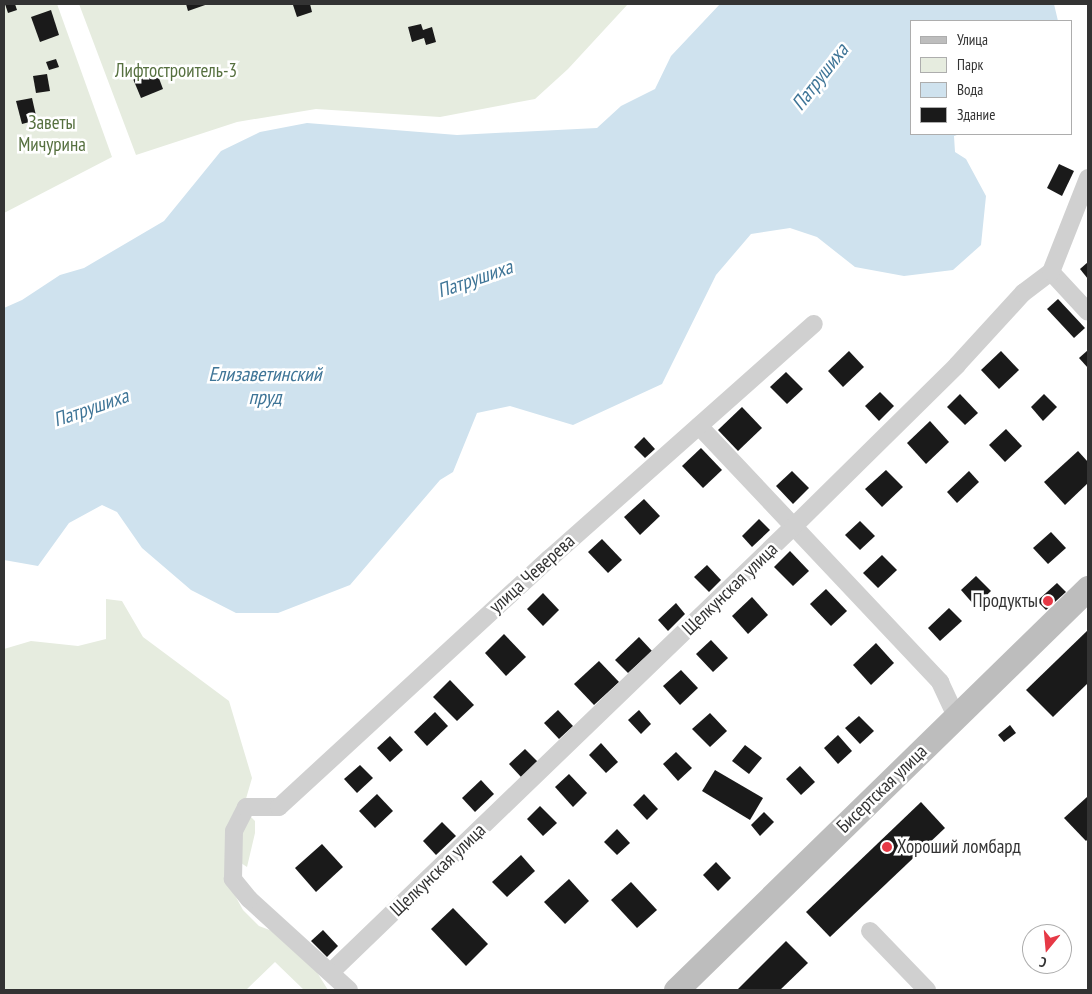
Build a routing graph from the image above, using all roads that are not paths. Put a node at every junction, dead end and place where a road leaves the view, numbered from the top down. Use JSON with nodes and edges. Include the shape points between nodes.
{"nodes":[{"id":1,"x":1088,"y":178,"type":"edge"},
{"id":2,"x":1051,"y":272,"type":"junction"},
{"id":3,"x":1088,"y":312,"type":"edge"},
{"id":4,"x":814,"y":324,"type":"dead end"},
{"id":5,"x":699,"y":426,"type":"junction"},
{"id":6,"x":793,"y":527,"type":"junction"},
{"id":7,"x":1088,"y":588,"type":"edge"},
{"id":8,"x":956,"y":717,"type":"junction"},
{"id":9,"x":870,"y":931,"type":"dead end"},
{"id":10,"x":331,"y":972,"type":"junction"},
{"id":11,"x":349,"y":990,"type":"edge"},
{"id":12,"x":676,"y":990,"type":"edge"},
{"id":13,"x":927,"y":990,"type":"edge"}],
"edges":[{"from":1,"to":2,"type":"street"},
{"from":2,"to":3,"type":"street"},
{"from":2,"to":6,"type":"street","name":"Щелкунская улица","via":[[1023,292],[957,365]]},
{"from":4,"to":5,"type":"street","name":"улица Чеверева"},
{"from":5,"to":6,"type":"street"},
{"from":5,"to":10,"type":"street","name":"улица Чеверева","via":[[548,559],[279,807],[246,807],[234,831],[233,879],[249,899]]},
{"from":6,"to":8,"type":"street","via":[[940,682]]},
{"from":6,"to":10,"type":"street","name":"Щелкунская улица"},
{"from":7,"to":8,"type":"main road","name":"Бисертская улица"},
{"from":8,"to":12,"type":"main road","name":"Бисертская улица"},
{"from":9,"to":13,"type":"street"},
{"from":10,"to":11,"type":"street"}]}
